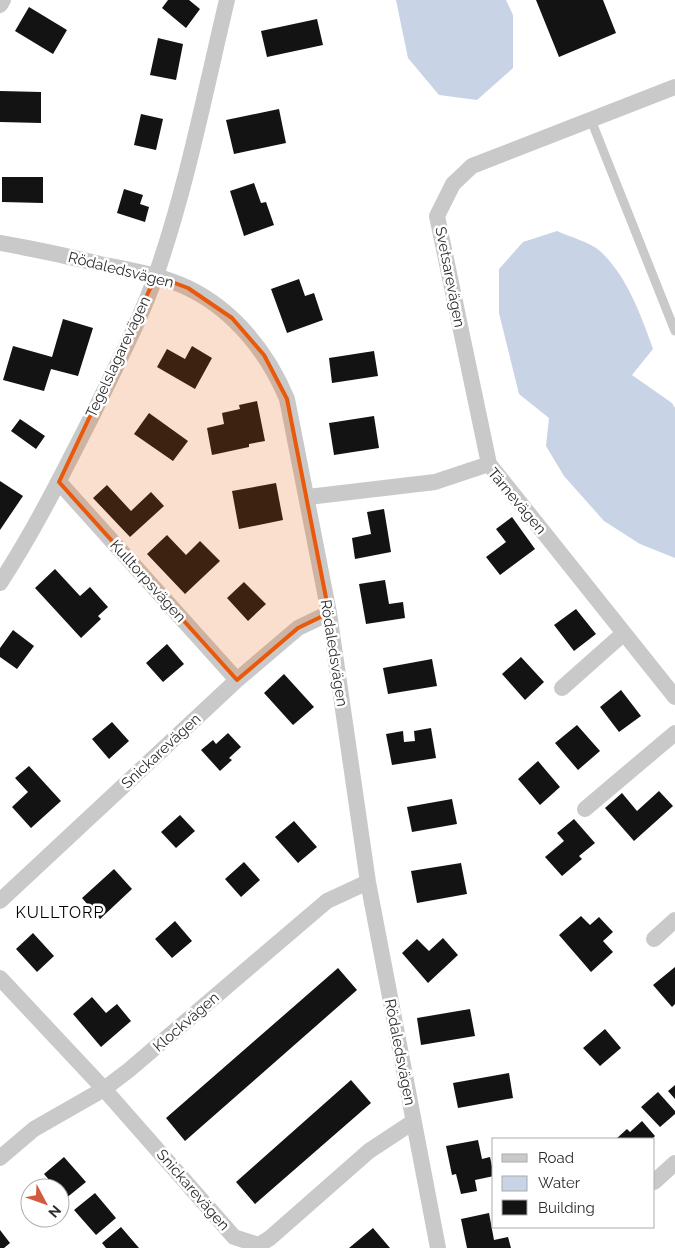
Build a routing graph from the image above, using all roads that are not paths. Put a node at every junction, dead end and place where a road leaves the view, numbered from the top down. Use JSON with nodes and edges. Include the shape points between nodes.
{"nodes":[{"id":1,"x":3,"y":0,"type":"edge"},
{"id":2,"x":227,"y":0,"type":"edge"},
{"id":3,"x":0,"y":5,"type":"edge"},
{"id":4,"x":675,"y":88,"type":"edge"},
{"id":5,"x":591,"y":120,"type":"junction"},
{"id":6,"x":0,"y":242,"type":"edge"},
{"id":7,"x":156,"y":276,"type":"junction"},
{"id":8,"x":675,"y":331,"type":"edge"},
{"id":9,"x":489,"y":464,"type":"junction"},
{"id":10,"x":58,"y":482,"type":"junction"},
{"id":11,"x":308,"y":497,"type":"junction"},
{"id":12,"x":0,"y":583,"type":"edge"},
{"id":13,"x":329,"y":613,"type":"junction"},
{"id":14,"x":624,"y":633,"type":"junction"},
{"id":15,"x":237,"y":680,"type":"junction"},
{"id":16,"x":562,"y":688,"type":"dead end"},
{"id":17,"x":675,"y":697,"type":"edge"},
{"id":18,"x":675,"y":733,"type":"edge"},
{"id":19,"x":585,"y":809,"type":"dead end"},
{"id":20,"x":368,"y":882,"type":"junction"},
{"id":21,"x":0,"y":901,"type":"edge"},
{"id":22,"x":675,"y":920,"type":"edge"},
{"id":23,"x":654,"y":939,"type":"dead end"},
{"id":24,"x":0,"y":978,"type":"edge"},
{"id":25,"x":104,"y":1089,"type":"junction"},
{"id":26,"x":413,"y":1122,"type":"junction"},
{"id":27,"x":0,"y":1158,"type":"edge"},
{"id":28,"x":675,"y":1162,"type":"edge"},
{"id":29,"x":655,"y":1181,"type":"edge"},
{"id":30,"x":438,"y":1248,"type":"edge"}],
"edges":[{"from":1,"to":3,"type":"street"},
{"from":2,"to":7,"type":"street","name":"Tegelslagarevägen","via":[[182,186]]},
{"from":4,"to":5,"type":"street","name":"Svetsarevägen"},
{"from":5,"to":8,"type":"lane"},
{"from":5,"to":9,"type":"street","name":"Svetsarevägen","via":[[472,166],[453,184],[438,216]]},
{"from":6,"to":7,"type":"street","name":"Rödaledsvägen"},
{"from":7,"to":10,"type":"street","name":"Tegelslagarevägen","via":[[116,366]]},
{"from":7,"to":11,"type":"street","name":"Rödaledsvägen","via":[[188,288],[214,304],[232,318],[264,355],[287,399]]},
{"from":9,"to":11,"type":"street","name":"Tärnevägen","via":[[435,482]]},
{"from":9,"to":14,"type":"street","name":"Tärnevägen"},
{"from":10,"to":12,"type":"street","name":"Tegelslagarevägen","via":[[26,544]]},
{"from":10,"to":15,"type":"street","name":"Kulltorpsvägen"},
{"from":11,"to":13,"type":"street","name":"Rödaledsvägen"},
{"from":13,"to":15,"type":"street","name":"Snickarevägen","via":[[298,628]]},
{"from":13,"to":20,"type":"street","name":"Rödaledsvägen"},
{"from":14,"to":16,"type":"street"},
{"from":14,"to":17,"type":"street","name":"Tärnevägen"},
{"from":15,"to":21,"type":"street","name":"Snickarevägen"},
{"from":18,"to":19,"type":"street"},
{"from":20,"to":25,"type":"street","name":"Klockvägen","via":[[327,901]]},
{"from":20,"to":26,"type":"street","name":"Rödaledsvägen"},
{"from":22,"to":23,"type":"street"},
{"from":24,"to":25,"type":"street","name":"Snickarevägen"},
{"from":25,"to":26,"type":"street","name":"Snickarevägen","via":[[234,1237],[259,1245],[369,1151]]},
{"from":25,"to":27,"type":"street","name":"Klockvägen","via":[[34,1129]]},
{"from":26,"to":30,"type":"street","name":"Rödaledsvägen"},
{"from":28,"to":29,"type":"street"}]}
